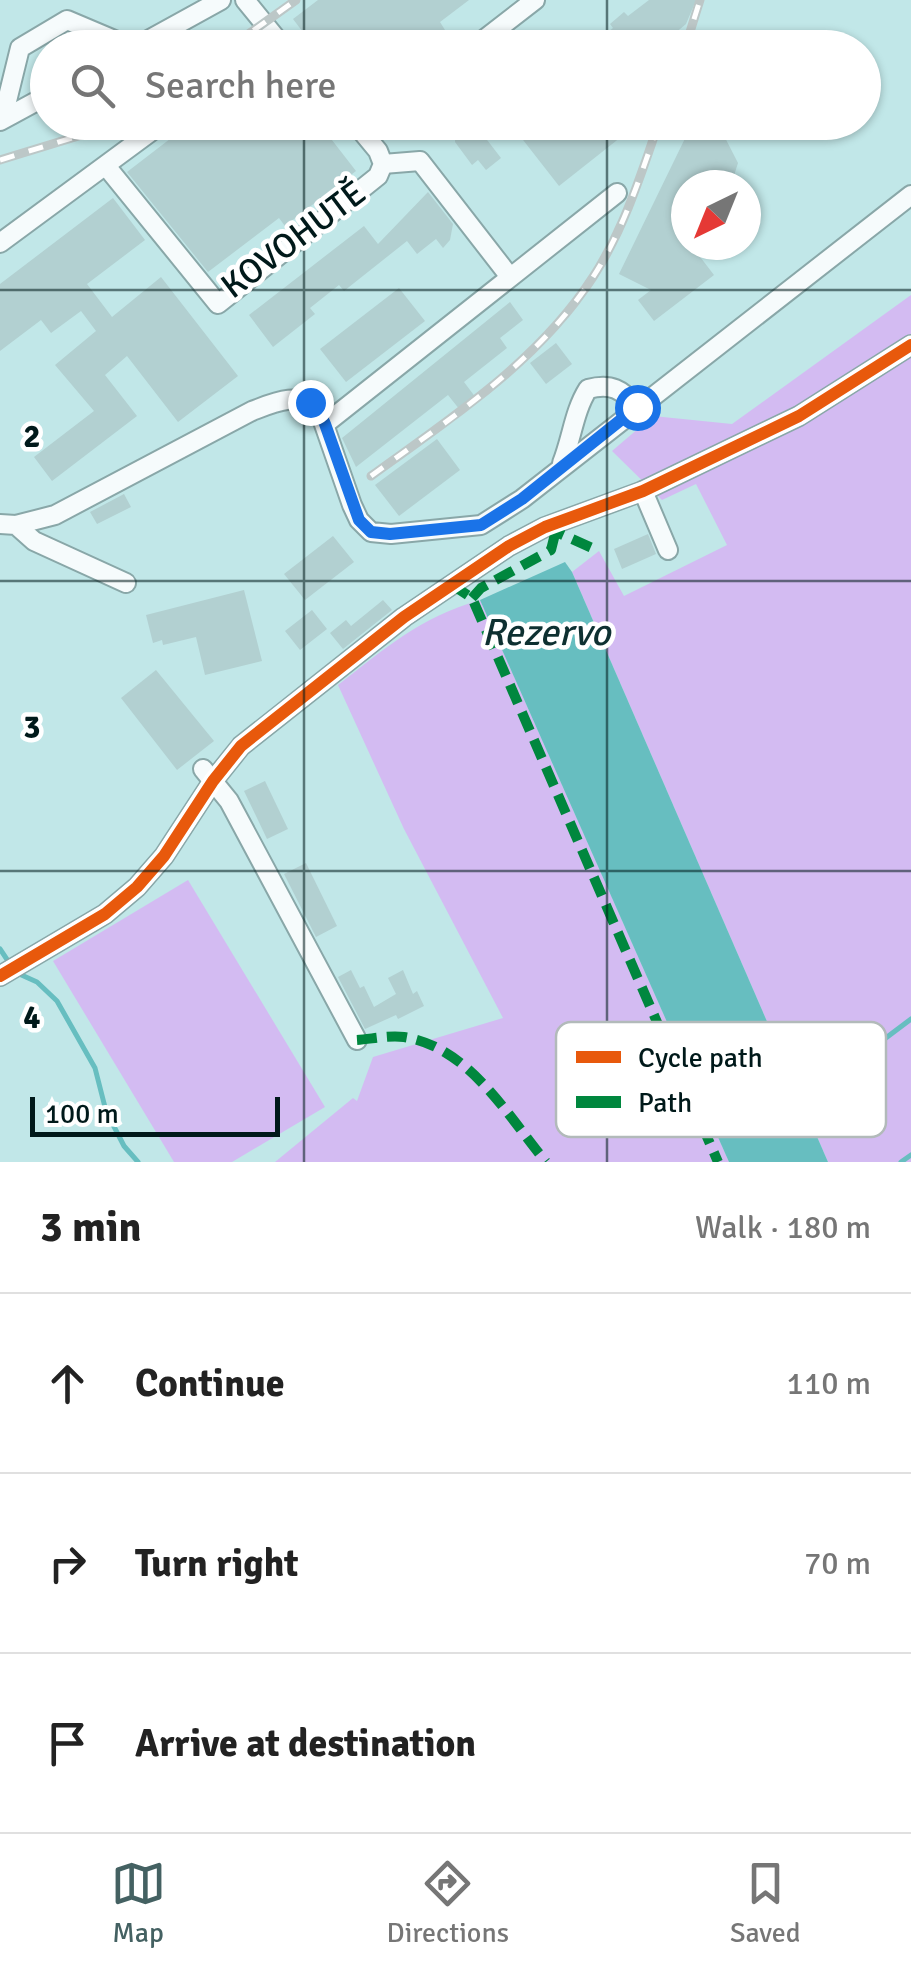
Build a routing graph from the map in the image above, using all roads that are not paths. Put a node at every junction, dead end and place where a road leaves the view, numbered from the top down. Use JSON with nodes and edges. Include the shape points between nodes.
{"nodes":[{"id":1,"x":222,"y":0,"type":"edge"},
{"id":2,"x":245,"y":0,"type":"edge"},
{"id":3,"x":535,"y":0,"type":"edge"},
{"id":4,"x":50,"y":30,"type":"edge"},
{"id":5,"x":91,"y":30,"type":"edge"},
{"id":6,"x":167,"y":30,"type":"edge"},
{"id":7,"x":265,"y":30,"type":"edge"},
{"id":8,"x":496,"y":30,"type":"edge"},
{"id":9,"x":30,"y":42,"type":"edge"},
{"id":10,"x":30,"y":105,"type":"edge"},
{"id":11,"x":6,"y":118,"type":"edge"},
{"id":12,"x":140,"y":140,"type":"edge"},
{"id":13,"x":367,"y":140,"type":"edge"},
{"id":14,"x":383,"y":164,"type":"junction"},
{"id":15,"x":106,"y":166,"type":"junction"},
{"id":16,"x":617,"y":193,"type":"dead end"},
{"id":17,"x":911,"y":195,"type":"edge"},
{"id":18,"x":0,"y":243,"type":"edge"},
{"id":19,"x":510,"y":277,"type":"junction"},
{"id":20,"x":911,"y":345,"type":"edge"},
{"id":21,"x":637,"y":407,"type":"junction"},
{"id":22,"x":325,"y":424,"type":"junction"},
{"id":23,"x":559,"y":468,"type":"junction"},
{"id":24,"x":643,"y":491,"type":"junction"},
{"id":25,"x":8,"y":524,"type":"edge"},
{"id":26,"x":668,"y":550,"type":"dead end"},
{"id":27,"x":126,"y":583,"type":"dead end"},
{"id":28,"x":208,"y":775,"type":"junction"},
{"id":29,"x":2,"y":976,"type":"edge"},
{"id":30,"x":357,"y":1040,"type":"dead end"}],
"edges":[{"from":1,"to":6,"type":"street"},
{"from":2,"to":7,"type":"street"},
{"from":3,"to":8,"type":"street"},
{"from":4,"to":5,"type":"street","via":[[67,20]]},
{"from":9,"to":11,"type":"street","via":[[20,48]]},
{"from":10,"to":11,"type":"street"},
{"from":12,"to":15,"type":"street"},
{"from":13,"to":14,"type":"street","name":"KOVOHUTĚ"},
{"from":14,"to":15,"type":"street","name":"KOVOHUTĚ","via":[[378,176],[218,304]]},
{"from":14,"to":19,"type":"street","via":[[420,161]]},
{"from":15,"to":18,"type":"street"},
{"from":16,"to":19,"type":"street"},
{"from":17,"to":21,"type":"street"},
{"from":19,"to":22,"type":"street"},
{"from":20,"to":24,"type":"street","via":[[799,416]]},
{"from":21,"to":23,"type":"street"},
{"from":21,"to":23,"type":"street","via":[[624,391],[588,388]]},
{"from":22,"to":23,"type":"street","via":[[352,505],[371,532],[481,525]]},
{"from":22,"to":25,"type":"street","via":[[310,402],[279,401],[55,515]]},
{"from":24,"to":26,"type":"street"},
{"from":24,"to":28,"type":"street","via":[[509,546],[290,705]]},
{"from":25,"to":27,"type":"street"},
{"from":28,"to":29,"type":"street","via":[[164,856],[137,887]]},
{"from":28,"to":30,"type":"street","via":[[229,801]]}]}
